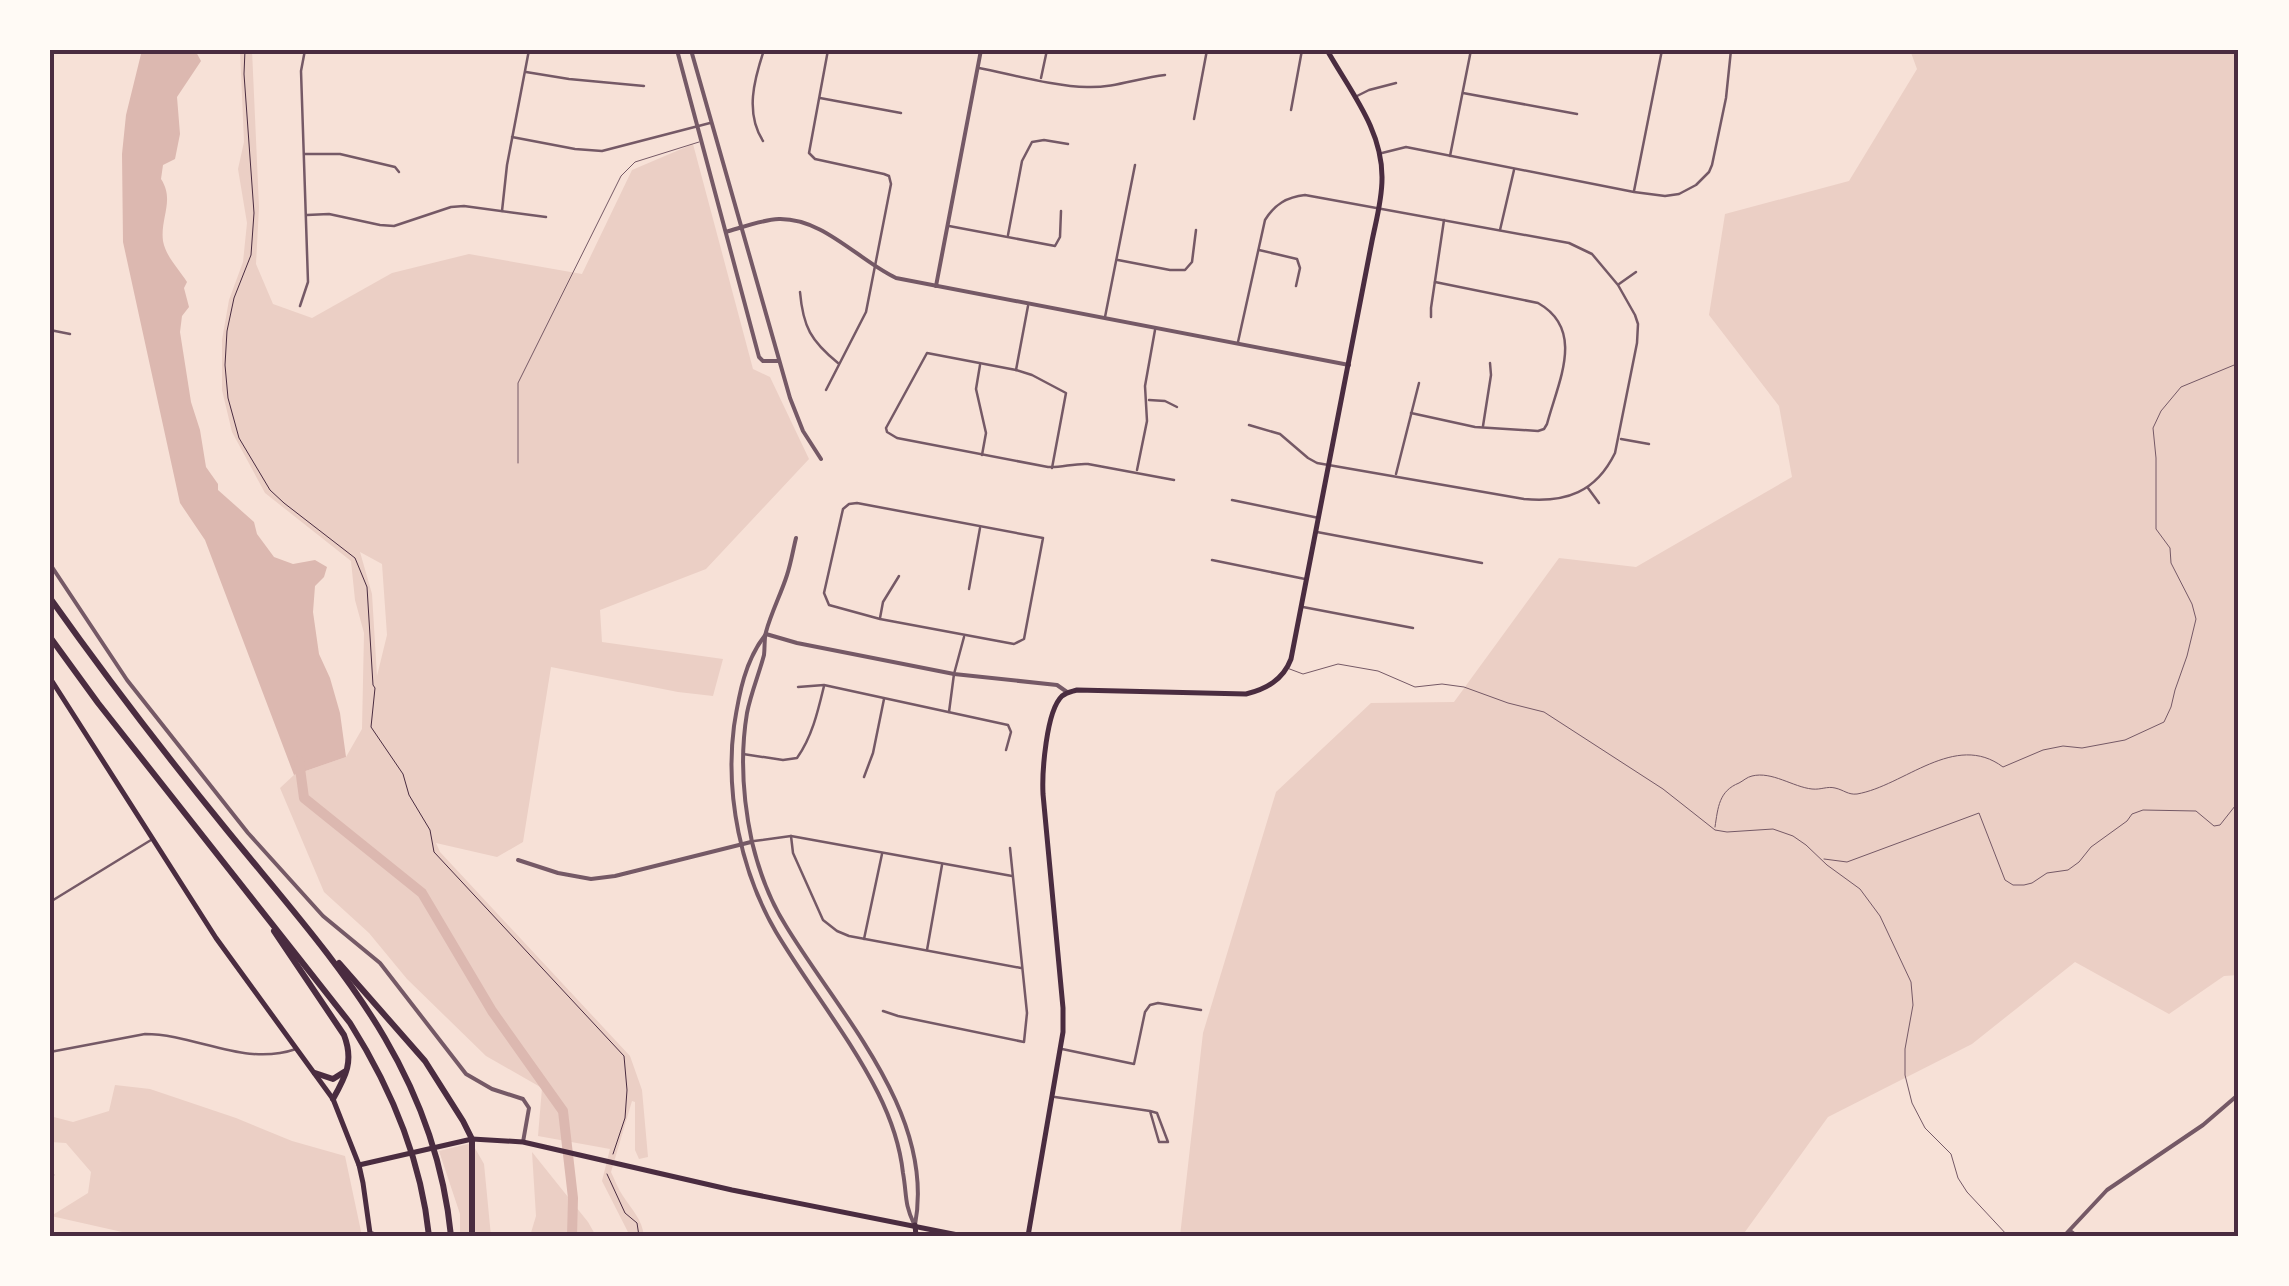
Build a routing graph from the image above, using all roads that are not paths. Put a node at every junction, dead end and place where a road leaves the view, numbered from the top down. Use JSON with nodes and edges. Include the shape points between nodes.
{"nodes":[{"id":1,"x":304,"y":50,"type":"edge"},
{"id":2,"x":529,"y":50,"type":"edge"},
{"id":3,"x":677,"y":50,"type":"edge"},
{"id":4,"x":691,"y":50,"type":"edge"},
{"id":5,"x":764,"y":50,"type":"edge"},
{"id":6,"x":828,"y":50,"type":"edge"},
{"id":7,"x":901,"y":50,"type":"edge"},
{"id":8,"x":981,"y":50,"type":"edge"},
{"id":9,"x":1046,"y":50,"type":"edge"},
{"id":10,"x":1207,"y":50,"type":"edge"},
{"id":11,"x":1302,"y":50,"type":"edge"},
{"id":12,"x":1327,"y":50,"type":"edge"},
{"id":13,"x":1471,"y":50,"type":"edge"},
{"id":14,"x":1662,"y":50,"type":"edge"},
{"id":15,"x":1731,"y":50,"type":"edge"},
{"id":16,"x":912,"y":52,"type":"edge"},
{"id":17,"x":978,"y":67,"type":"junction"},
{"id":18,"x":525,"y":71,"type":"junction"},
{"id":19,"x":1164,"y":76,"type":"dead end"},
{"id":20,"x":1041,"y":80,"type":"junction"},
{"id":21,"x":1396,"y":84,"type":"dead end"},
{"id":22,"x":644,"y":86,"type":"dead end"},
{"id":23,"x":1463,"y":93,"type":"junction"},
{"id":24,"x":819,"y":98,"type":"junction"},
{"id":25,"x":1354,"y":98,"type":"junction"},
{"id":26,"x":1291,"y":110,"type":"dead end"},
{"id":27,"x":901,"y":113,"type":"dead end"},
{"id":28,"x":1577,"y":114,"type":"dead end"},
{"id":29,"x":1194,"y":119,"type":"dead end"},
{"id":30,"x":711,"y":122,"type":"junction"},
{"id":31,"x":698,"y":126,"type":"junction"},
{"id":32,"x":512,"y":137,"type":"junction"},
{"id":33,"x":702,"y":141,"type":"junction"},
{"id":34,"x":763,"y":141,"type":"dead end"},
{"id":35,"x":1068,"y":144,"type":"dead end"},
{"id":36,"x":303,"y":154,"type":"junction"},
{"id":37,"x":1381,"y":154,"type":"junction"},
{"id":38,"x":1450,"y":156,"type":"junction"},
{"id":39,"x":1134,"y":165,"type":"dead end"},
{"id":40,"x":1515,"y":168,"type":"junction"},
{"id":41,"x":399,"y":172,"type":"dead end"},
{"id":42,"x":1634,"y":192,"type":"junction"},
{"id":43,"x":1378,"y":208,"type":"junction"},
{"id":44,"x":502,"y":210,"type":"junction"},
{"id":45,"x":1061,"y":211,"type":"dead end"},
{"id":46,"x":306,"y":215,"type":"junction"},
{"id":47,"x":546,"y":217,"type":"dead end"},
{"id":48,"x":1445,"y":219,"type":"junction"},
{"id":49,"x":947,"y":226,"type":"junction"},
{"id":50,"x":741,"y":228,"type":"junction"},
{"id":51,"x":1196,"y":230,"type":"dead end"},
{"id":52,"x":1500,"y":230,"type":"junction"},
{"id":53,"x":726,"y":232,"type":"junction"},
{"id":54,"x":1007,"y":237,"type":"junction"},
{"id":55,"x":1257,"y":250,"type":"junction"},
{"id":56,"x":1116,"y":260,"type":"junction"},
{"id":57,"x":874,"y":266,"type":"junction"},
{"id":58,"x":1636,"y":272,"type":"dead end"},
{"id":59,"x":1435,"y":282,"type":"junction"},
{"id":60,"x":1618,"y":285,"type":"junction"},
{"id":61,"x":936,"y":286,"type":"junction"},
{"id":62,"x":1296,"y":286,"type":"dead end"},
{"id":63,"x":800,"y":292,"type":"dead end"},
{"id":64,"x":1028,"y":304,"type":"junction"},
{"id":65,"x":300,"y":306,"type":"dead end"},
{"id":66,"x":1432,"y":317,"type":"dead end"},
{"id":67,"x":1105,"y":319,"type":"junction"},
{"id":68,"x":1156,"y":328,"type":"junction"},
{"id":69,"x":50,"y":330,"type":"edge"},
{"id":70,"x":70,"y":334,"type":"dead end"},
{"id":71,"x":1238,"y":344,"type":"junction"},
{"id":72,"x":778,"y":361,"type":"junction"},
{"id":73,"x":980,"y":363,"type":"junction"},
{"id":74,"x":1490,"y":363,"type":"dead end"},
{"id":75,"x":2239,"y":363,"type":"edge"},
{"id":76,"x":840,"y":364,"type":"junction"},
{"id":77,"x":1348,"y":365,"type":"junction"},
{"id":78,"x":1016,"y":370,"type":"junction"},
{"id":79,"x":1419,"y":384,"type":"dead end"},
{"id":80,"x":826,"y":390,"type":"dead end"},
{"id":81,"x":1147,"y":400,"type":"junction"},
{"id":82,"x":1177,"y":407,"type":"dead end"},
{"id":83,"x":1411,"y":413,"type":"junction"},
{"id":84,"x":1249,"y":425,"type":"dead end"},
{"id":85,"x":1482,"y":427,"type":"junction"},
{"id":86,"x":1619,"y":438,"type":"junction"},
{"id":87,"x":1649,"y":444,"type":"dead end"},
{"id":88,"x":982,"y":454,"type":"junction"},
{"id":89,"x":821,"y":459,"type":"dead end"},
{"id":90,"x":518,"y":463,"type":"dead end"},
{"id":91,"x":1329,"y":465,"type":"junction"},
{"id":92,"x":1052,"y":468,"type":"junction"},
{"id":93,"x":1136,"y":472,"type":"junction"},
{"id":94,"x":1395,"y":476,"type":"junction"},
{"id":95,"x":1174,"y":480,"type":"dead end"},
{"id":96,"x":1588,"y":487,"type":"junction"},
{"id":97,"x":1232,"y":500,"type":"dead end"},
{"id":98,"x":1599,"y":503,"type":"dead end"},
{"id":99,"x":1319,"y":518,"type":"junction"},
{"id":100,"x":980,"y":526,"type":"junction"},
{"id":101,"x":1316,"y":531,"type":"junction"},
{"id":102,"x":796,"y":538,"type":"dead end"},
{"id":103,"x":1212,"y":560,"type":"dead end"},
{"id":104,"x":1482,"y":563,"type":"dead end"},
{"id":105,"x":50,"y":564,"type":"edge"},
{"id":106,"x":899,"y":576,"type":"dead end"},
{"id":107,"x":1306,"y":580,"type":"junction"},
{"id":108,"x":969,"y":589,"type":"dead end"},
{"id":109,"x":50,"y":598,"type":"edge"},
{"id":110,"x":1302,"y":606,"type":"junction"},
{"id":111,"x":880,"y":619,"type":"junction"},
{"id":112,"x":1413,"y":628,"type":"dead end"},
{"id":113,"x":766,"y":634,"type":"junction"},
{"id":114,"x":964,"y":635,"type":"junction"},
{"id":115,"x":50,"y":637,"type":"edge"},
{"id":116,"x":1287,"y":668,"type":"junction"},
{"id":117,"x":954,"y":674,"type":"junction"},
{"id":118,"x":50,"y":678,"type":"edge"},
{"id":119,"x":824,"y":685,"type":"junction"},
{"id":120,"x":798,"y":687,"type":"dead end"},
{"id":121,"x":1068,"y":692,"type":"junction"},
{"id":122,"x":885,"y":698,"type":"junction"},
{"id":123,"x":949,"y":712,"type":"junction"},
{"id":124,"x":1006,"y":750,"type":"dead end"},
{"id":125,"x":743,"y":754,"type":"junction"},
{"id":126,"x":864,"y":777,"type":"dead end"},
{"id":127,"x":2239,"y":804,"type":"edge"},
{"id":128,"x":1715,"y":830,"type":"junction"},
{"id":129,"x":791,"y":836,"type":"junction"},
{"id":130,"x":152,"y":840,"type":"junction"},
{"id":131,"x":752,"y":842,"type":"junction"},
{"id":132,"x":742,"y":844,"type":"junction"},
{"id":133,"x":1010,"y":848,"type":"dead end"},
{"id":134,"x":882,"y":852,"type":"junction"},
{"id":135,"x":1821,"y":858,"type":"junction"},
{"id":136,"x":518,"y":860,"type":"dead end"},
{"id":137,"x":942,"y":864,"type":"junction"},
{"id":138,"x":1014,"y":876,"type":"junction"},
{"id":139,"x":50,"y":902,"type":"edge"},
{"id":140,"x":257,"y":904,"type":"junction"},
{"id":141,"x":864,"y":939,"type":"junction"},
{"id":142,"x":317,"y":940,"type":"junction"},
{"id":143,"x":927,"y":950,"type":"junction"},
{"id":144,"x":1022,"y":969,"type":"junction"},
{"id":145,"x":1201,"y":1010,"type":"dead end"},
{"id":146,"x":883,"y":1011,"type":"dead end"},
{"id":147,"x":864,"y":1044,"type":"junction"},
{"id":148,"x":1061,"y":1048,"type":"junction"},
{"id":149,"x":297,"y":1049,"type":"junction"},
{"id":150,"x":854,"y":1050,"type":"junction"},
{"id":151,"x":50,"y":1052,"type":"edge"},
{"id":152,"x":349,"y":1068,"type":"junction"},
{"id":153,"x":315,"y":1074,"type":"junction"},
{"id":154,"x":2239,"y":1094,"type":"edge"},
{"id":155,"x":1054,"y":1097,"type":"junction"},
{"id":156,"x":332,"y":1099,"type":"junction"},
{"id":157,"x":1150,"y":1111,"type":"junction"},
{"id":158,"x":472,"y":1139,"type":"junction"},
{"id":159,"x":523,"y":1142,"type":"junction"},
{"id":160,"x":358,"y":1164,"type":"junction"},
{"id":161,"x":915,"y":1226,"type":"junction"},
{"id":162,"x":2069,"y":1229,"type":"junction"},
{"id":163,"x":372,"y":1235,"type":"edge"},
{"id":164,"x":428,"y":1236,"type":"edge"},
{"id":165,"x":451,"y":1236,"type":"edge"},
{"id":166,"x":472,"y":1236,"type":"edge"},
{"id":167,"x":916,"y":1236,"type":"edge"},
{"id":168,"x":963,"y":1236,"type":"edge"},
{"id":169,"x":1028,"y":1236,"type":"edge"},
{"id":170,"x":2008,"y":1236,"type":"edge"},
{"id":171,"x":2064,"y":1236,"type":"edge"},
{"id":172,"x":2078,"y":1236,"type":"edge"}],
"edges":[{"from":1,"to":36,"type":"street"},
{"from":2,"to":18,"type":"street"},
{"from":3,"to":31,"type":"street"},
{"from":4,"to":30,"type":"street"},
{"from":5,"to":34,"type":"street","via":[[752,117]]},
{"from":6,"to":24,"type":"street"},
{"from":7,"to":16,"type":"street"},
{"from":8,"to":17,"type":"street"},
{"from":9,"to":20,"type":"street"},
{"from":10,"to":29,"type":"street"},
{"from":11,"to":26,"type":"street"},
{"from":12,"to":25,"type":"main road"},
{"from":13,"to":23,"type":"street"},
{"from":14,"to":42,"type":"street"},
{"from":15,"to":42,"type":"street","via":[[1709,172],[1674,195]]},
{"from":17,"to":20,"type":"street"},
{"from":17,"to":49,"type":"street"},
{"from":18,"to":22,"type":"street"},
{"from":18,"to":32,"type":"street"},
{"from":19,"to":20,"type":"street","via":[[1082,88]]},
{"from":21,"to":25,"type":"street"},
{"from":23,"to":28,"type":"street"},
{"from":23,"to":38,"type":"street"},
{"from":24,"to":27,"type":"street"},
{"from":24,"to":57,"type":"street","via":[[811,156],[889,176]]},
{"from":25,"to":37,"type":"main road"},
{"from":30,"to":31,"type":"street"},
{"from":30,"to":50,"type":"street"},
{"from":31,"to":32,"type":"street","via":[[602,150]]},
{"from":31,"to":33,"type":"street"},
{"from":32,"to":44,"type":"street"},
{"from":33,"to":53,"type":"street"},
{"from":33,"to":90,"type":"lane","via":[[635,162],[620,176],[518,383]]},
{"from":35,"to":54,"type":"street","via":[[1032,142]]},
{"from":36,"to":41,"type":"street","via":[[340,154]]},
{"from":36,"to":46,"type":"street"},
{"from":37,"to":38,"type":"street","via":[[1406,147]]},
{"from":37,"to":43,"type":"main road"},
{"from":38,"to":40,"type":"street"},
{"from":39,"to":56,"type":"street"},
{"from":40,"to":42,"type":"street"},
{"from":40,"to":52,"type":"street"},
{"from":43,"to":48,"type":"street"},
{"from":43,"to":55,"type":"street","via":[[1311,195],[1289,198],[1268,215]]},
{"from":43,"to":77,"type":"main road"},
{"from":44,"to":46,"type":"street","via":[[451,207],[394,226]]},
{"from":44,"to":47,"type":"street"},
{"from":45,"to":54,"type":"street","via":[[1055,246]]},
{"from":46,"to":65,"type":"street","via":[[308,282]]},
{"from":48,"to":52,"type":"street"},
{"from":48,"to":59,"type":"street"},
{"from":49,"to":54,"type":"street"},
{"from":49,"to":61,"type":"street"},
{"from":50,"to":53,"type":"street"},
{"from":50,"to":57,"type":"street","via":[[776,219],[807,223]]},
{"from":50,"to":72,"type":"street"},
{"from":51,"to":56,"type":"street","via":[[1185,270]]},
{"from":52,"to":60,"type":"street","via":[[1580,247]]},
{"from":53,"to":72,"type":"street","via":[[759,357]]},
{"from":55,"to":62,"type":"street","via":[[1297,259]]},
{"from":55,"to":71,"type":"street"},
{"from":56,"to":67,"type":"street"},
{"from":57,"to":61,"type":"street"},
{"from":57,"to":76,"type":"street","via":[[866,312]]},
{"from":58,"to":60,"type":"street"},
{"from":59,"to":66,"type":"street"},
{"from":59,"to":85,"type":"street","via":[[1538,303],[1564,331],[1566,348],[1544,429]]},
{"from":60,"to":86,"type":"street","via":[[1638,329]]},
{"from":61,"to":64,"type":"street"},
{"from":63,"to":76,"type":"street","via":[[809,332]]},
{"from":64,"to":67,"type":"street"},
{"from":64,"to":78,"type":"street"},
{"from":67,"to":68,"type":"street"},
{"from":68,"to":71,"type":"street"},
{"from":68,"to":81,"type":"street"},
{"from":69,"to":70,"type":"street"},
{"from":71,"to":77,"type":"street"},
{"from":72,"to":89,"type":"street"},
{"from":73,"to":78,"type":"street"},
{"from":73,"to":88,"type":"street"},
{"from":73,"to":88,"type":"street","via":[[927,353],[887,432]]},
{"from":74,"to":85,"type":"street"},
{"from":75,"to":128,"type":"lane","via":[[2182,387],[2153,428],[2156,529],[2196,618],[2164,722],[2125,740],[2043,750],[2002,767],[1980,756],[1942,759],[1857,794],[1752,776],[1728,787]]},
{"from":76,"to":80,"type":"street"},
{"from":77,"to":91,"type":"main road"},
{"from":78,"to":92,"type":"street","via":[[1066,394]]},
{"from":79,"to":83,"type":"street"},
{"from":81,"to":82,"type":"street"},
{"from":81,"to":93,"type":"street"},
{"from":83,"to":85,"type":"street"},
{"from":83,"to":94,"type":"street"},
{"from":84,"to":91,"type":"street","via":[[1280,434],[1308,458]]},
{"from":86,"to":87,"type":"street"},
{"from":86,"to":96,"type":"street","via":[[1608,466]]},
{"from":88,"to":92,"type":"street"},
{"from":91,"to":94,"type":"street"},
{"from":91,"to":99,"type":"main road"},
{"from":92,"to":93,"type":"street","via":[[1088,464]]},
{"from":93,"to":95,"type":"street"},
{"from":94,"to":96,"type":"street","via":[[1538,500]]},
{"from":96,"to":98,"type":"street"},
{"from":97,"to":99,"type":"street"},
{"from":99,"to":101,"type":"main road"},
{"from":100,"to":108,"type":"street"},
{"from":100,"to":111,"type":"street","via":[[857,503],[842,509],[824,593],[828,605]]},
{"from":100,"to":114,"type":"street","via":[[1043,538],[1024,638],[1014,644]]},
{"from":101,"to":104,"type":"street"},
{"from":101,"to":107,"type":"main road"},
{"from":102,"to":113,"type":"street"},
{"from":103,"to":107,"type":"street"},
{"from":105,"to":159,"type":"street","via":[[126,680],[248,833],[326,918],[380,963],[466,1074],[522,1098],[529,1108]]},
{"from":106,"to":111,"type":"street"},
{"from":107,"to":110,"type":"main road"},
{"from":109,"to":142,"type":"highway"},
{"from":110,"to":112,"type":"street"},
{"from":110,"to":116,"type":"main road"},
{"from":111,"to":114,"type":"street"},
{"from":113,"to":117,"type":"street"},
{"from":113,"to":125,"type":"street"},
{"from":113,"to":132,"type":"street","via":[[754,649],[736,712],[733,795]]},
{"from":114,"to":117,"type":"street"},
{"from":115,"to":140,"type":"highway"},
{"from":116,"to":121,"type":"main road","via":[[1270,685],[1246,694]]},
{"from":116,"to":128,"type":"lane","via":[[1302,674],[1351,666],[1544,712]]},
{"from":117,"to":121,"type":"street","via":[[1056,685]]},
{"from":117,"to":123,"type":"street"},
{"from":118,"to":130,"type":"main road"},
{"from":119,"to":120,"type":"street"},
{"from":119,"to":122,"type":"street"},
{"from":119,"to":125,"type":"street","via":[[797,758]]},
{"from":121,"to":148,"type":"main road","via":[[1056,704],[1042,770]]},
{"from":122,"to":123,"type":"street"},
{"from":122,"to":126,"type":"street"},
{"from":123,"to":124,"type":"street","via":[[1008,725]]},
{"from":125,"to":131,"type":"street"},
{"from":127,"to":135,"type":"lane","via":[[2214,826],[2196,811],[2132,814],[2068,870],[2024,885],[2005,880],[1979,813],[1847,862]]},
{"from":128,"to":135,"type":"lane","via":[[1782,831]]},
{"from":129,"to":131,"type":"street"},
{"from":129,"to":134,"type":"street"},
{"from":129,"to":141,"type":"street","via":[[824,920]]},
{"from":130,"to":139,"type":"street"},
{"from":130,"to":149,"type":"main road"},
{"from":131,"to":132,"type":"street"},
{"from":131,"to":147,"type":"street","via":[[784,924]]},
{"from":132,"to":136,"type":"street","via":[[591,878]]},
{"from":132,"to":150,"type":"street","via":[[776,930]]},
{"from":133,"to":138,"type":"street"},
{"from":134,"to":137,"type":"street"},
{"from":134,"to":141,"type":"street"},
{"from":135,"to":170,"type":"lane","via":[[1860,889],[1880,916],[1910,982],[1904,1075],[1912,1103],[1950,1154],[1967,1192]]},
{"from":137,"to":138,"type":"street"},
{"from":137,"to":143,"type":"street"},
{"from":138,"to":144,"type":"street"},
{"from":140,"to":152,"type":"highway","via":[[344,1034]]},
{"from":140,"to":164,"type":"highway","via":[[350,1023],[382,1077],[417,1170]]},
{"from":141,"to":143,"type":"street"},
{"from":142,"to":158,"type":"highway","via":[[425,1061]]},
{"from":142,"to":165,"type":"highway","via":[[387,1039],[418,1099],[440,1166]]},
{"from":143,"to":144,"type":"street"},
{"from":144,"to":146,"type":"street","via":[[1024,1042]]},
{"from":145,"to":148,"type":"street","via":[[1150,1005],[1134,1064]]},
{"from":147,"to":150,"type":"street"},
{"from":147,"to":161,"type":"street","via":[[892,1090],[910,1144],[917,1169]]},
{"from":148,"to":155,"type":"main road"},
{"from":149,"to":151,"type":"street","via":[[234,1053],[145,1034]]},
{"from":149,"to":153,"type":"main road"},
{"from":150,"to":161,"type":"street","via":[[890,1123],[904,1172],[905,1206]]},
{"from":152,"to":153,"type":"highway","via":[[333,1078]]},
{"from":152,"to":156,"type":"highway"},
{"from":153,"to":156,"type":"main road"},
{"from":154,"to":162,"type":"street","via":[[2107,1190]]},
{"from":155,"to":157,"type":"street"},
{"from":155,"to":169,"type":"main road"},
{"from":156,"to":160,"type":"main road"},
{"from":157,"to":157,"type":"street","via":[[1159,1114],[1168,1142],[1159,1142]]},
{"from":158,"to":159,"type":"main road"},
{"from":158,"to":160,"type":"main road"},
{"from":158,"to":166,"type":"highway"},
{"from":159,"to":161,"type":"main road"},
{"from":160,"to":163,"type":"main road"},
{"from":161,"to":167,"type":"main road"},
{"from":161,"to":168,"type":"main road"},
{"from":162,"to":171,"type":"street"},
{"from":162,"to":172,"type":"street"}]}
